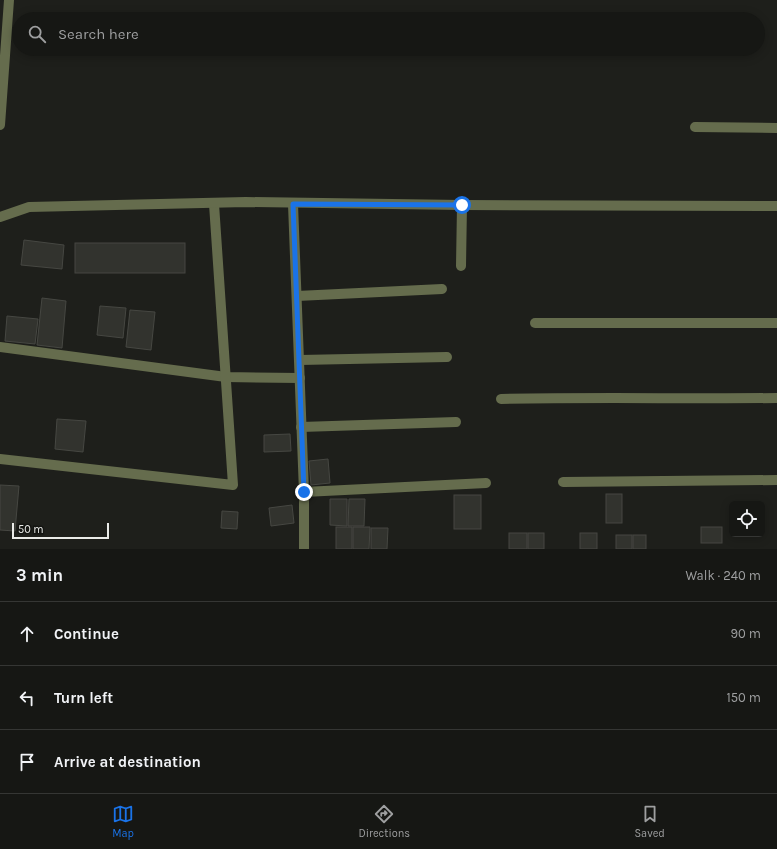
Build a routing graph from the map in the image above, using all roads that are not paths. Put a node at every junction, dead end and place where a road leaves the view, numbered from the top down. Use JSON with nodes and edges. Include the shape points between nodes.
{"nodes":[{"id":1,"x":9,"y":0,"type":"edge"},
{"id":2,"x":0,"y":124,"type":"edge"},
{"id":3,"x":694,"y":127,"type":"dead end"},
{"id":4,"x":777,"y":128,"type":"edge"},
{"id":5,"x":214,"y":204,"type":"junction"},
{"id":6,"x":293,"y":204,"type":"junction"},
{"id":7,"x":462,"y":205,"type":"junction"},
{"id":8,"x":777,"y":206,"type":"edge"},
{"id":9,"x":0,"y":217,"type":"edge"},
{"id":10,"x":461,"y":266,"type":"dead end"},
{"id":11,"x":442,"y":289,"type":"dead end"},
{"id":12,"x":297,"y":296,"type":"junction"},
{"id":13,"x":535,"y":323,"type":"dead end"},
{"id":14,"x":777,"y":324,"type":"edge"},
{"id":15,"x":0,"y":347,"type":"edge"},
{"id":16,"x":447,"y":357,"type":"dead end"},
{"id":17,"x":300,"y":360,"type":"junction"},
{"id":18,"x":226,"y":377,"type":"junction"},
{"id":19,"x":300,"y":378,"type":"junction"},
{"id":20,"x":777,"y":398,"type":"edge"},
{"id":21,"x":500,"y":399,"type":"dead end"},
{"id":22,"x":456,"y":422,"type":"dead end"},
{"id":23,"x":301,"y":427,"type":"junction"},
{"id":24,"x":0,"y":459,"type":"edge"},
{"id":25,"x":777,"y":480,"type":"edge"},
{"id":26,"x":563,"y":482,"type":"dead end"},
{"id":27,"x":486,"y":483,"type":"dead end"},
{"id":28,"x":304,"y":492,"type":"junction"},
{"id":29,"x":304,"y":549,"type":"edge"}],
"edges":[{"from":1,"to":2,"type":"street"},
{"from":3,"to":4,"type":"street"},
{"from":5,"to":6,"type":"street"},
{"from":5,"to":9,"type":"street","via":[[29,207]]},
{"from":5,"to":18,"type":"street"},
{"from":6,"to":7,"type":"street"},
{"from":6,"to":12,"type":"street"},
{"from":7,"to":8,"type":"street"},
{"from":7,"to":10,"type":"street"},
{"from":11,"to":12,"type":"street"},
{"from":12,"to":17,"type":"street"},
{"from":13,"to":14,"type":"street"},
{"from":15,"to":18,"type":"street"},
{"from":16,"to":17,"type":"street"},
{"from":17,"to":19,"type":"street"},
{"from":18,"to":19,"type":"street"},
{"from":18,"to":24,"type":"street","via":[[233,485]]},
{"from":19,"to":23,"type":"street"},
{"from":20,"to":21,"type":"street"},
{"from":22,"to":23,"type":"street"},
{"from":23,"to":28,"type":"street"},
{"from":25,"to":26,"type":"street"},
{"from":27,"to":28,"type":"street"},
{"from":28,"to":29,"type":"street"}]}
